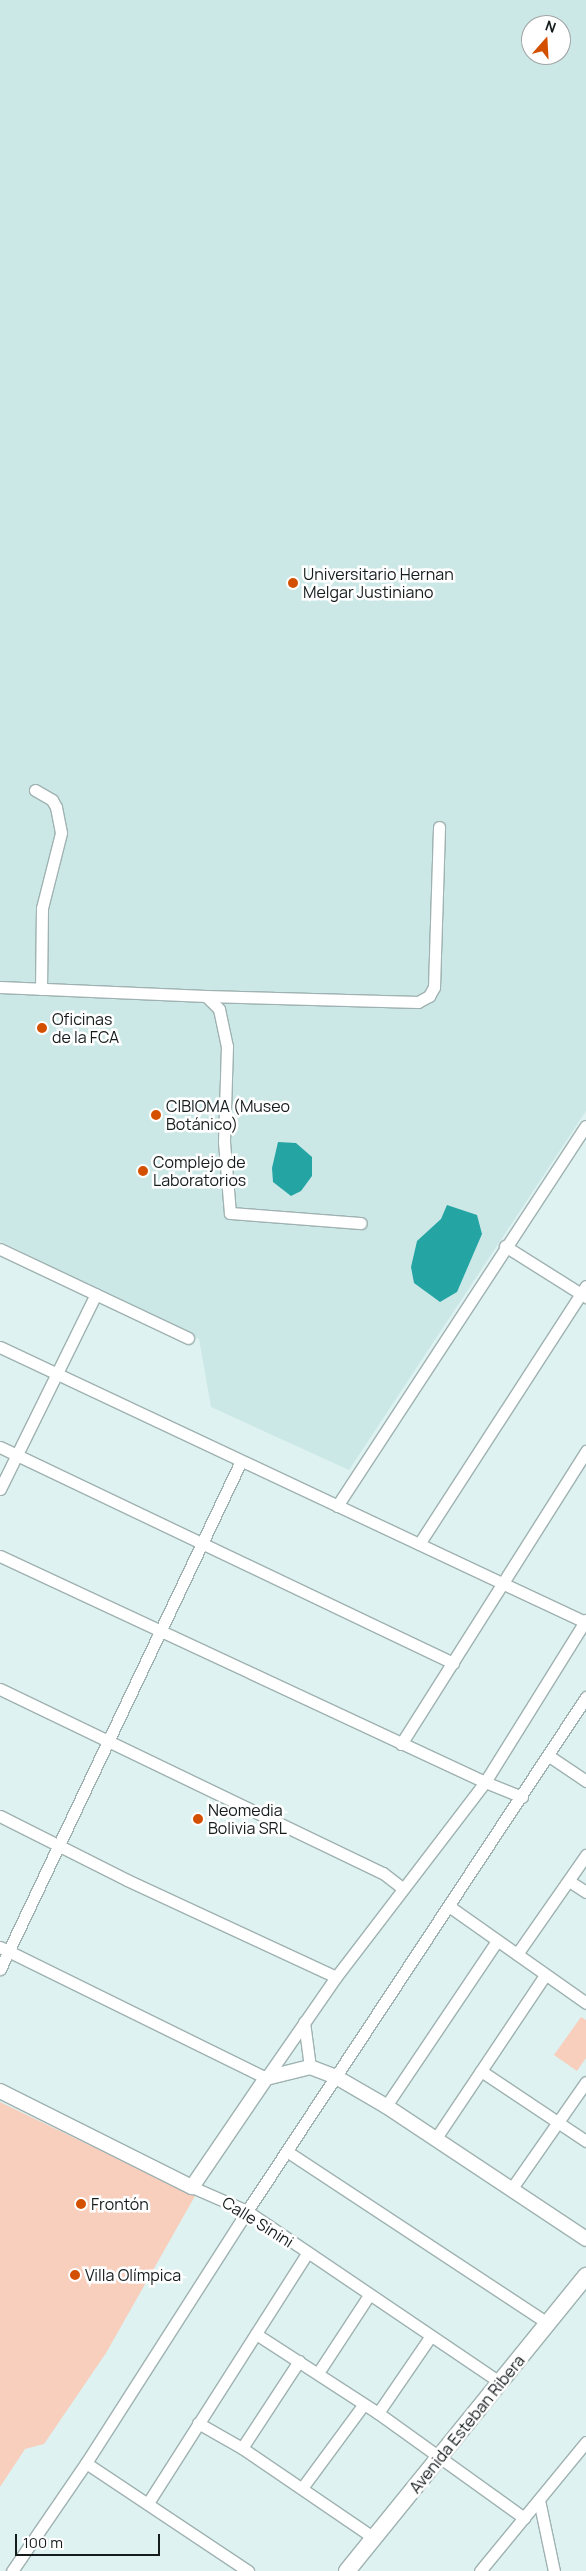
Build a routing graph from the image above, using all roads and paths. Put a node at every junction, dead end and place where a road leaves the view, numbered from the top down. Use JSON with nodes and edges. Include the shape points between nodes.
{"nodes":[{"id":1,"x":36,"y":790,"type":"dead end"},
{"id":2,"x":439,"y":827,"type":"dead end"},
{"id":3,"x":0,"y":987,"type":"edge"},
{"id":4,"x":41,"y":989,"type":"junction"},
{"id":5,"x":206,"y":996,"type":"junction"},
{"id":6,"x":586,"y":1126,"type":"edge"},
{"id":7,"x":361,"y":1223,"type":"dead end"},
{"id":8,"x":505,"y":1246,"type":"junction"},
{"id":9,"x":0,"y":1249,"type":"edge"},
{"id":10,"x":584,"y":1292,"type":"edge"},
{"id":11,"x":96,"y":1294,"type":"junction"},
{"id":12,"x":188,"y":1338,"type":"dead end"},
{"id":13,"x":0,"y":1348,"type":"edge"},
{"id":14,"x":58,"y":1372,"type":"junction"},
{"id":15,"x":0,"y":1447,"type":"edge"},
{"id":16,"x":586,"y":1451,"type":"edge"},
{"id":17,"x":16,"y":1454,"type":"junction"},
{"id":18,"x":241,"y":1461,"type":"junction"},
{"id":19,"x":0,"y":1489,"type":"edge"},
{"id":20,"x":337,"y":1506,"type":"junction"},
{"id":21,"x":202,"y":1541,"type":"junction"},
{"id":22,"x":419,"y":1544,"type":"junction"},
{"id":23,"x":0,"y":1556,"type":"edge"},
{"id":24,"x":501,"y":1582,"type":"junction"},
{"id":25,"x":586,"y":1621,"type":"edge"},
{"id":26,"x":160,"y":1632,"type":"junction"},
{"id":27,"x":453,"y":1663,"type":"junction"},
{"id":28,"x":0,"y":1689,"type":"edge"},
{"id":29,"x":586,"y":1697,"type":"edge"},
{"id":30,"x":108,"y":1739,"type":"junction"},
{"id":31,"x":401,"y":1744,"type":"junction"},
{"id":32,"x":549,"y":1756,"type":"junction"},
{"id":33,"x":586,"y":1781,"type":"edge"},
{"id":34,"x":485,"y":1782,"type":"junction"},
{"id":35,"x":522,"y":1797,"type":"junction"},
{"id":36,"x":0,"y":1816,"type":"edge"},
{"id":37,"x":59,"y":1845,"type":"junction"},
{"id":38,"x":586,"y":1855,"type":"edge"},
{"id":39,"x":569,"y":1881,"type":"junction"},
{"id":40,"x":402,"y":1888,"type":"junction"},
{"id":41,"x":586,"y":1892,"type":"edge"},
{"id":42,"x":450,"y":1907,"type":"junction"},
{"id":43,"x":497,"y":1941,"type":"junction"},
{"id":44,"x":4,"y":1950,"type":"edge"},
{"id":45,"x":517,"y":1954,"type":"junction"},
{"id":46,"x":0,"y":1969,"type":"edge"},
{"id":47,"x":545,"y":1975,"type":"junction"},
{"id":48,"x":336,"y":1977,"type":"junction"},
{"id":49,"x":586,"y":2002,"type":"edge"},
{"id":50,"x":304,"y":2022,"type":"junction"},
{"id":51,"x":310,"y":2067,"type":"junction"},
{"id":52,"x":481,"y":2071,"type":"junction"},
{"id":53,"x":336,"y":2077,"type":"junction"},
{"id":54,"x":266,"y":2078,"type":"junction"},
{"id":55,"x":586,"y":2082,"type":"edge"},
{"id":56,"x":0,"y":2091,"type":"edge"},
{"id":57,"x":386,"y":2106,"type":"junction"},
{"id":58,"x":559,"y":2122,"type":"junction"},
{"id":59,"x":436,"y":2138,"type":"junction"},
{"id":60,"x":586,"y":2141,"type":"edge"},
{"id":61,"x":288,"y":2152,"type":"junction"},
{"id":62,"x":192,"y":2187,"type":"junction"},
{"id":63,"x":512,"y":2188,"type":"junction"},
{"id":64,"x":244,"y":2210,"type":"junction"},
{"id":65,"x":586,"y":2239,"type":"edge"},
{"id":66,"x":307,"y":2253,"type":"junction"},
{"id":67,"x":586,"y":2276,"type":"edge"},
{"id":68,"x":586,"y":2291,"type":"edge"},
{"id":69,"x":369,"y":2295,"type":"junction"},
{"id":70,"x":547,"y":2323,"type":"junction"},
{"id":71,"x":256,"y":2334,"type":"junction"},
{"id":72,"x":430,"y":2337,"type":"junction"},
{"id":73,"x":299,"y":2361,"type":"junction"},
{"id":74,"x":318,"y":2373,"type":"junction"},
{"id":75,"x":500,"y":2382,"type":"junction"},
{"id":76,"x":364,"y":2404,"type":"junction"},
{"id":77,"x":378,"y":2413,"type":"junction"},
{"id":78,"x":198,"y":2423,"type":"junction"},
{"id":79,"x":586,"y":2442,"type":"edge"},
{"id":80,"x":242,"y":2448,"type":"junction"},
{"id":81,"x":444,"y":2460,"type":"junction"},
{"id":82,"x":86,"y":2463,"type":"junction"},
{"id":83,"x":302,"y":2488,"type":"junction"},
{"id":84,"x":539,"y":2500,"type":"junction"},
{"id":85,"x":148,"y":2504,"type":"junction"},
{"id":86,"x":524,"y":2518,"type":"junction"},
{"id":87,"x":374,"y":2538,"type":"junction"},
{"id":88,"x":12,"y":2571,"type":"edge"},
{"id":89,"x":248,"y":2571,"type":"edge"},
{"id":90,"x":348,"y":2571,"type":"edge"},
{"id":91,"x":362,"y":2571,"type":"edge"},
{"id":92,"x":480,"y":2571,"type":"edge"},
{"id":93,"x":554,"y":2571,"type":"edge"}],
"edges":[{"from":1,"to":4,"type":"street","via":[[56,806],[61,833],[42,908]]},
{"from":2,"to":5,"type":"street","via":[[434,987],[429,996],[418,1002]]},
{"from":3,"to":4,"type":"street"},
{"from":4,"to":5,"type":"street"},
{"from":5,"to":7,"type":"street","via":[[220,1008],[227,1046],[224,1142],[230,1214]]},
{"from":6,"to":8,"type":"street"},
{"from":8,"to":10,"type":"street"},
{"from":8,"to":20,"type":"street"},
{"from":9,"to":11,"type":"street"},
{"from":10,"to":22,"type":"street"},
{"from":11,"to":12,"type":"street"},
{"from":11,"to":14,"type":"street"},
{"from":13,"to":14,"type":"street"},
{"from":14,"to":17,"type":"street"},
{"from":14,"to":18,"type":"street"},
{"from":15,"to":17,"type":"street"},
{"from":16,"to":24,"type":"street"},
{"from":17,"to":19,"type":"street"},
{"from":17,"to":21,"type":"street"},
{"from":18,"to":20,"type":"street"},
{"from":18,"to":21,"type":"street"},
{"from":20,"to":22,"type":"street"},
{"from":21,"to":26,"type":"street"},
{"from":21,"to":27,"type":"street"},
{"from":22,"to":24,"type":"street"},
{"from":23,"to":26,"type":"street"},
{"from":24,"to":25,"type":"street"},
{"from":24,"to":27,"type":"street"},
{"from":25,"to":34,"type":"street"},
{"from":26,"to":30,"type":"street"},
{"from":26,"to":31,"type":"street"},
{"from":27,"to":31,"type":"street"},
{"from":28,"to":30,"type":"street"},
{"from":29,"to":32,"type":"street"},
{"from":30,"to":37,"type":"street"},
{"from":30,"to":40,"type":"street","via":[[382,1873]]},
{"from":31,"to":34,"type":"street"},
{"from":32,"to":33,"type":"street"},
{"from":32,"to":35,"type":"street"},
{"from":34,"to":35,"type":"street"},
{"from":34,"to":40,"type":"street"},
{"from":35,"to":42,"type":"street"},
{"from":36,"to":37,"type":"street"},
{"from":37,"to":44,"type":"street"},
{"from":37,"to":48,"type":"street"},
{"from":38,"to":39,"type":"street"},
{"from":39,"to":41,"type":"street"},
{"from":39,"to":45,"type":"street"},
{"from":40,"to":48,"type":"street"},
{"from":42,"to":43,"type":"street"},
{"from":42,"to":53,"type":"street"},
{"from":43,"to":45,"type":"street"},
{"from":43,"to":57,"type":"street"},
{"from":44,"to":46,"type":"street"},
{"from":44,"to":54,"type":"street"},
{"from":45,"to":47,"type":"street"},
{"from":47,"to":49,"type":"street"},
{"from":47,"to":52,"type":"street"},
{"from":48,"to":50,"type":"street"},
{"from":50,"to":51,"type":"street"},
{"from":50,"to":54,"type":"street"},
{"from":51,"to":53,"type":"street"},
{"from":51,"to":54,"type":"street"},
{"from":52,"to":58,"type":"street"},
{"from":52,"to":59,"type":"street"},
{"from":53,"to":57,"type":"street"},
{"from":53,"to":61,"type":"street"},
{"from":54,"to":62,"type":"street"},
{"from":55,"to":58,"type":"street"},
{"from":56,"to":62,"type":"street","name":"Calle Sinini"},
{"from":57,"to":59,"type":"street"},
{"from":58,"to":60,"type":"street"},
{"from":58,"to":63,"type":"street"},
{"from":59,"to":63,"type":"street"},
{"from":61,"to":64,"type":"street"},
{"from":61,"to":70,"type":"street"},
{"from":62,"to":64,"type":"street","name":"Calle Sinini","via":[[224,2198]]},
{"from":63,"to":65,"type":"street"},
{"from":64,"to":66,"type":"street","name":"Calle Sinini"},
{"from":64,"to":82,"type":"street"},
{"from":66,"to":69,"type":"street","name":"Calle Sinini"},
{"from":66,"to":71,"type":"street"},
{"from":67,"to":70,"type":"main road","name":"Avenida Esteban Ribera"},
{"from":68,"to":81,"type":"main road","name":"Avenida Esteban Ribera"},
{"from":69,"to":72,"type":"street","name":"Calle Sinini"},
{"from":69,"to":74,"type":"street"},
{"from":70,"to":75,"type":"main road","name":"Avenida Esteban Ribera"},
{"from":71,"to":73,"type":"street"},
{"from":71,"to":78,"type":"street"},
{"from":72,"to":75,"type":"street","name":"Calle Sinini"},
{"from":72,"to":77,"type":"street"},
{"from":73,"to":74,"type":"street"},
{"from":73,"to":80,"type":"street"},
{"from":74,"to":76,"type":"street"},
{"from":75,"to":81,"type":"main road","name":"Avenida Esteban Ribera"},
{"from":76,"to":77,"type":"street"},
{"from":76,"to":83,"type":"street"},
{"from":77,"to":81,"type":"street"},
{"from":78,"to":80,"type":"street"},
{"from":78,"to":85,"type":"street"},
{"from":79,"to":84,"type":"street"},
{"from":80,"to":83,"type":"street"},
{"from":81,"to":86,"type":"street"},
{"from":81,"to":87,"type":"main road","name":"Avenida Esteban Ribera"},
{"from":81,"to":91,"type":"main road","name":"Avenida Esteban Ribera"},
{"from":82,"to":85,"type":"street"},
{"from":82,"to":88,"type":"street"},
{"from":83,"to":87,"type":"street"},
{"from":84,"to":86,"type":"street"},
{"from":84,"to":93,"type":"street"},
{"from":85,"to":89,"type":"street"},
{"from":86,"to":92,"type":"street"},
{"from":87,"to":90,"type":"main road","name":"Avenida Esteban Ribera"}]}
